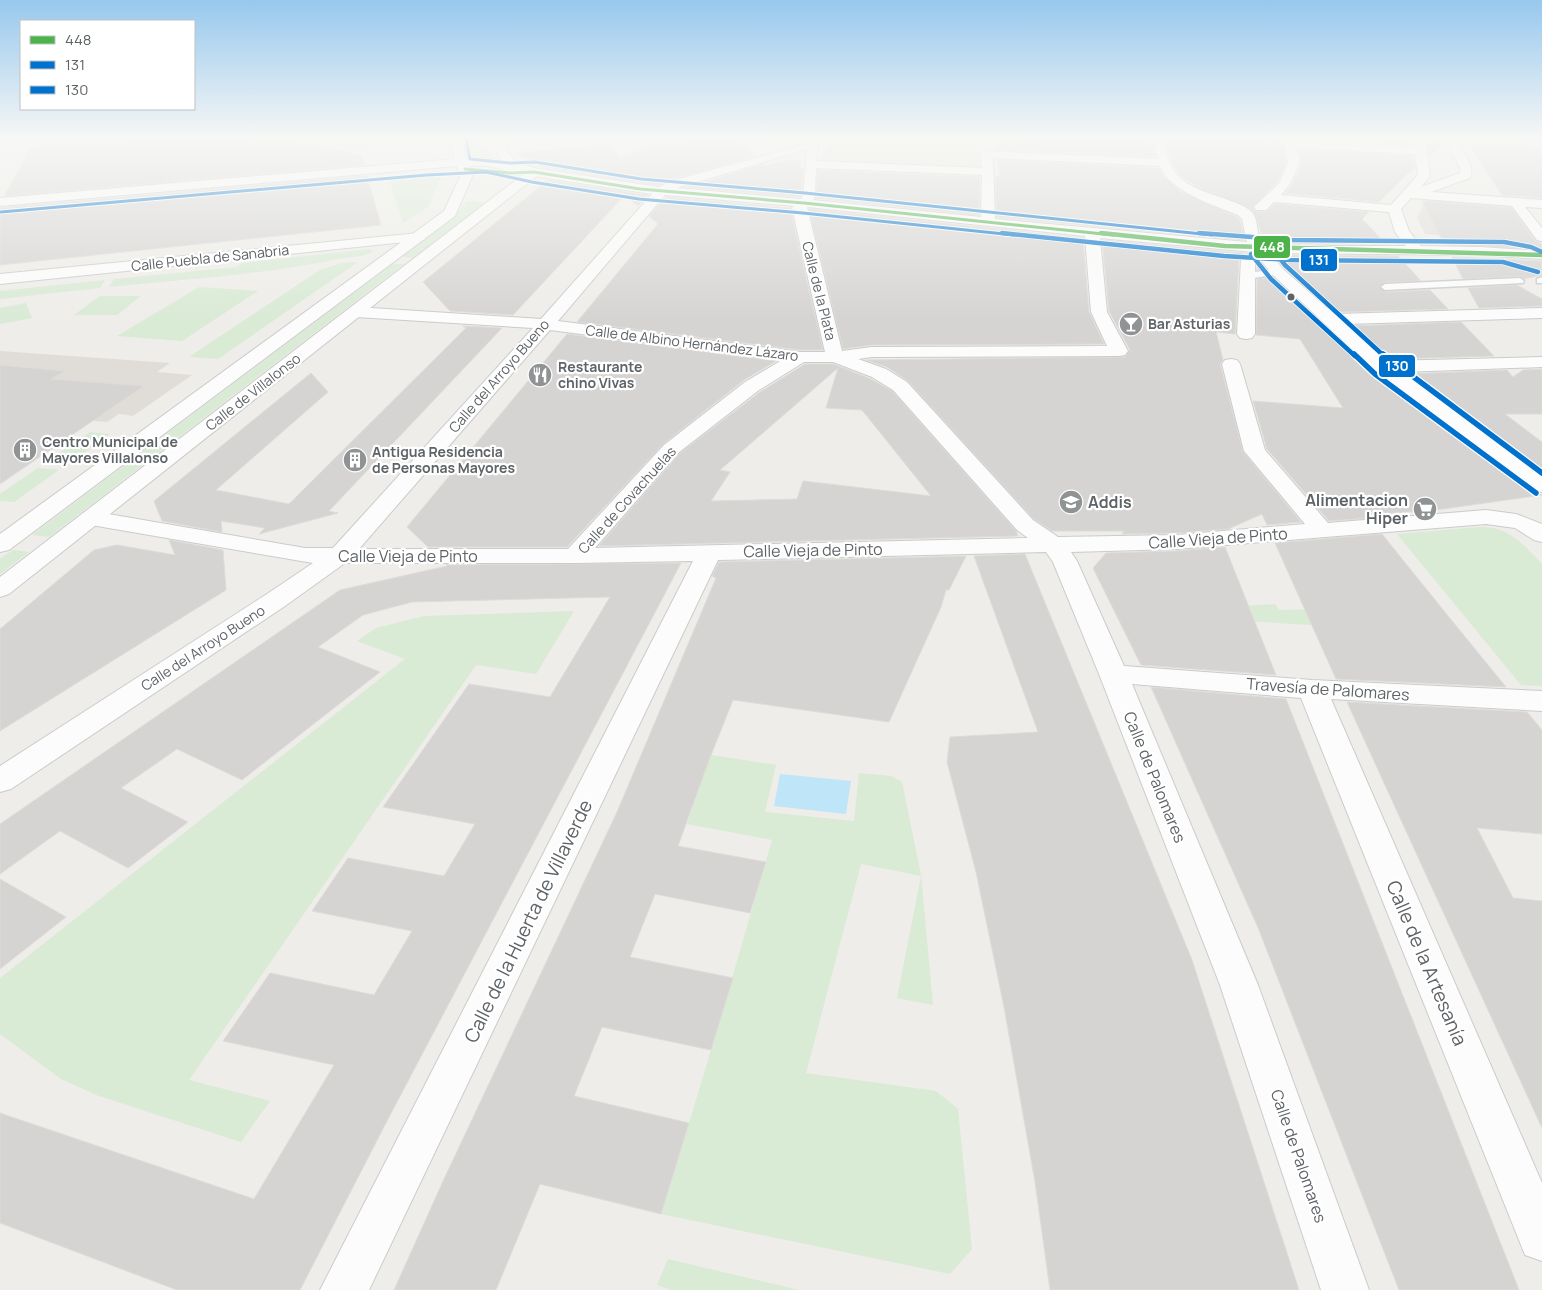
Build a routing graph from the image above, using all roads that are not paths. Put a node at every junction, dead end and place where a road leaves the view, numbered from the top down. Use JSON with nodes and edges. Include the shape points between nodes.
{"nodes":[{"id":1,"x":35,"y":199,"type":"edge"},
{"id":2,"x":465,"y":199,"type":"edge"},
{"id":3,"x":501,"y":199,"type":"edge"},
{"id":4,"x":654,"y":199,"type":"edge"},
{"id":5,"x":762,"y":199,"type":"edge"},
{"id":6,"x":807,"y":199,"type":"edge"},
{"id":7,"x":988,"y":199,"type":"edge"},
{"id":8,"x":1211,"y":199,"type":"edge"},
{"id":9,"x":1271,"y":199,"type":"edge"},
{"id":10,"x":1285,"y":199,"type":"edge"},
{"id":11,"x":1404,"y":199,"type":"edge"},
{"id":12,"x":1479,"y":199,"type":"edge"},
{"id":13,"x":0,"y":202,"type":"edge"},
{"id":14,"x":804,"y":203,"type":"junction"},
{"id":15,"x":1542,"y":204,"type":"edge"},
{"id":16,"x":1518,"y":206,"type":"dead end"},
{"id":17,"x":1394,"y":209,"type":"junction"},
{"id":18,"x":1249,"y":218,"type":"junction"},
{"id":19,"x":988,"y":222,"type":"junction"},
{"id":20,"x":1092,"y":233,"type":"junction"},
{"id":21,"x":419,"y":237,"type":"junction"},
{"id":22,"x":1542,"y":237,"type":"edge"},
{"id":23,"x":1417,"y":251,"type":"junction"},
{"id":24,"x":1504,"y":252,"type":"junction"},
{"id":25,"x":1542,"y":255,"type":"edge"},
{"id":26,"x":1251,"y":261,"type":"junction"},
{"id":27,"x":1542,"y":263,"type":"edge"},
{"id":28,"x":1278,"y":272,"type":"junction"},
{"id":29,"x":1541,"y":278,"type":"edge"},
{"id":30,"x":0,"y":279,"type":"edge"},
{"id":31,"x":1520,"y":281,"type":"dead end"},
{"id":32,"x":1385,"y":287,"type":"dead end"},
{"id":33,"x":356,"y":312,"type":"junction"},
{"id":34,"x":1542,"y":313,"type":"edge"},
{"id":35,"x":1329,"y":319,"type":"junction"},
{"id":36,"x":544,"y":324,"type":"junction"},
{"id":37,"x":1246,"y":334,"type":"dead end"},
{"id":38,"x":835,"y":356,"type":"junction"},
{"id":39,"x":800,"y":357,"type":"junction"},
{"id":40,"x":1542,"y":362,"type":"edge"},
{"id":41,"x":1231,"y":364,"type":"dead end"},
{"id":42,"x":1382,"y":367,"type":"junction"},
{"id":43,"x":1542,"y":485,"type":"edge"},
{"id":44,"x":91,"y":518,"type":"junction"},
{"id":45,"x":1540,"y":529,"type":"edge"},
{"id":46,"x":1322,"y":530,"type":"junction"},
{"id":47,"x":0,"y":545,"type":"edge"},
{"id":48,"x":1053,"y":545,"type":"junction"},
{"id":49,"x":710,"y":552,"type":"junction"},
{"id":50,"x":339,"y":556,"type":"junction"},
{"id":51,"x":575,"y":556,"type":"junction"},
{"id":52,"x":0,"y":589,"type":"edge"},
{"id":53,"x":1113,"y":674,"type":"junction"},
{"id":54,"x":1312,"y":688,"type":"junction"},
{"id":55,"x":1540,"y":703,"type":"edge"},
{"id":56,"x":0,"y":781,"type":"edge"},
{"id":57,"x":1542,"y":1238,"type":"edge"},
{"id":58,"x":344,"y":1290,"type":"edge"},
{"id":59,"x":1345,"y":1290,"type":"edge"}],
"edges":[{"from":1,"to":13,"type":"street"},
{"from":2,"to":21,"type":"street","name":"Calle de Villalonso"},
{"from":3,"to":33,"type":"street","name":"Calle de Villalonso"},
{"from":4,"to":36,"type":"street","name":"Calle del Arroyo Bueno"},
{"from":5,"to":14,"type":"street"},
{"from":6,"to":14,"type":"street","name":"Calle de la Plata"},
{"from":7,"to":19,"type":"street"},
{"from":8,"to":18,"type":"street","via":[[1243,212]]},
{"from":9,"to":18,"type":"street"},
{"from":10,"to":17,"type":"street"},
{"from":11,"to":17,"type":"street"},
{"from":12,"to":15,"type":"street"},
{"from":14,"to":19,"type":"street"},
{"from":14,"to":38,"type":"street","name":"Calle de la Plata","via":[[799,208]]},
{"from":16,"to":22,"type":"street"},
{"from":17,"to":23,"type":"street","via":[[1402,232]]},
{"from":18,"to":26,"type":"street","via":[[1253,241]]},
{"from":19,"to":20,"type":"street"},
{"from":20,"to":26,"type":"street"},
{"from":20,"to":38,"type":"street","name":"Calle de Albino Hernández Lázaro","via":[[1099,312],[1119,351],[872,352]]},
{"from":21,"to":30,"type":"street","name":"Calle Puebla de Sanabria"},
{"from":21,"to":47,"type":"street","name":"Calle de Villalonso"},
{"from":23,"to":24,"type":"street"},
{"from":23,"to":26,"type":"street"},
{"from":24,"to":25,"type":"street"},
{"from":24,"to":27,"type":"street"},
{"from":24,"to":29,"type":"street"},
{"from":26,"to":28,"type":"street"},
{"from":26,"to":28,"type":"lane"},
{"from":26,"to":37,"type":"street"},
{"from":28,"to":35,"type":"street"},
{"from":31,"to":32,"type":"lane"},
{"from":33,"to":36,"type":"street","name":"Calle de Albino Hernández Lázaro"},
{"from":33,"to":44,"type":"street","name":"Calle de Villalonso"},
{"from":34,"to":35,"type":"street"},
{"from":35,"to":42,"type":"street"},
{"from":36,"to":39,"type":"street","name":"Calle de Albino Hernández Lázaro"},
{"from":36,"to":50,"type":"street","name":"Calle del Arroyo Bueno"},
{"from":38,"to":39,"type":"street","name":"Calle de Albino Hernández Lázaro"},
{"from":38,"to":48,"type":"street","name":"Calle de Palomares","via":[[879,373],[900,386],[1025,525]]},
{"from":39,"to":51,"type":"street","name":"Calle de Covachuelas","via":[[752,386],[671,449]]},
{"from":40,"to":42,"type":"street"},
{"from":41,"to":46,"type":"street","via":[[1255,451]]},
{"from":42,"to":43,"type":"street"},
{"from":44,"to":50,"type":"street","name":"Calle Vieja de Pinto","via":[[305,555]]},
{"from":44,"to":52,"type":"street","name":"Calle de Villalonso"},
{"from":45,"to":46,"type":"street","name":"Calle Vieja de Pinto","via":[[1486,517]]},
{"from":46,"to":48,"type":"street","name":"Calle Vieja de Pinto","via":[[1176,542]]},
{"from":48,"to":49,"type":"street","name":"Calle Vieja de Pinto"},
{"from":48,"to":53,"type":"street","name":"Calle de Palomares","via":[[1065,561]]},
{"from":49,"to":51,"type":"street","name":"Calle Vieja de Pinto"},
{"from":49,"to":58,"type":"street","name":"Calle de la Huerta de Villaverde"},
{"from":50,"to":51,"type":"street","name":"Calle Vieja de Pinto"},
{"from":50,"to":56,"type":"street","name":"Calle del Arroyo Bueno"},
{"from":53,"to":54,"type":"street","name":"Travesía de Palomares"},
{"from":53,"to":59,"type":"street","name":"Calle de Palomares","via":[[1239,985]]},
{"from":54,"to":55,"type":"street","name":"Travesía de Palomares"},
{"from":54,"to":57,"type":"street","name":"Calle de la Artesanía"}]}
